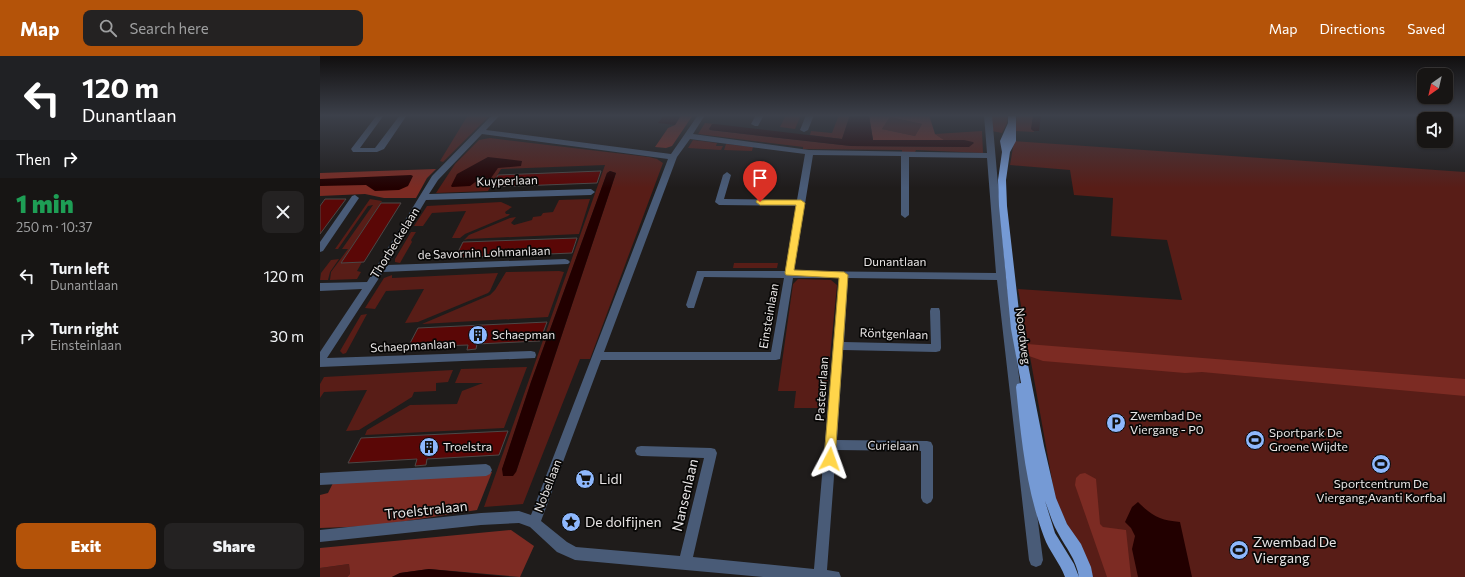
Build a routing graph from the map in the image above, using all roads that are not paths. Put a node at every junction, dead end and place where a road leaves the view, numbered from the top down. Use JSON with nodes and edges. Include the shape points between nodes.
{"nodes":[{"id":1,"x":362,"y":139,"type":"edge"},
{"id":2,"x":387,"y":139,"type":"edge"},
{"id":3,"x":474,"y":139,"type":"edge"},
{"id":4,"x":535,"y":139,"type":"edge"},
{"id":5,"x":686,"y":139,"type":"edge"},
{"id":6,"x":713,"y":139,"type":"edge"},
{"id":7,"x":990,"y":139,"type":"edge"},
{"id":8,"x":1012,"y":139,"type":"edge"},
{"id":9,"x":809,"y":152,"type":"junction"},
{"id":10,"x":905,"y":154,"type":"junction"},
{"id":11,"x":991,"y":156,"type":"junction"},
{"id":12,"x":673,"y":158,"type":"junction"},
{"id":13,"x":727,"y":176,"type":"dead end"},
{"id":14,"x":591,"y":192,"type":"dead end"},
{"id":15,"x":424,"y":197,"type":"junction"},
{"id":16,"x":355,"y":198,"type":"dead end"},
{"id":17,"x":801,"y":203,"type":"junction"},
{"id":18,"x":905,"y":215,"type":"dead end"},
{"id":19,"x":320,"y":249,"type":"edge"},
{"id":20,"x":565,"y":262,"type":"dead end"},
{"id":21,"x":380,"y":269,"type":"junction"},
{"id":22,"x":789,"y":273,"type":"junction"},
{"id":23,"x":844,"y":275,"type":"junction"},
{"id":24,"x":1001,"y":277,"type":"junction"},
{"id":25,"x":370,"y":285,"type":"junction"},
{"id":26,"x":320,"y":287,"type":"edge"},
{"id":27,"x":691,"y":305,"type":"dead end"},
{"id":28,"x":935,"y":311,"type":"dead end"},
{"id":29,"x":1016,"y":329,"type":"junction"},
{"id":30,"x":838,"y":346,"type":"junction"},
{"id":31,"x":531,"y":354,"type":"dead end"},
{"id":32,"x":597,"y":356,"type":"junction"},
{"id":33,"x":320,"y":362,"type":"edge"},
{"id":34,"x":831,"y":445,"type":"junction"},
{"id":35,"x":641,"y":451,"type":"dead end"},
{"id":36,"x":486,"y":470,"type":"dead end"},
{"id":37,"x":320,"y":479,"type":"edge"},
{"id":38,"x":927,"y":498,"type":"dead end"},
{"id":39,"x":534,"y":523,"type":"junction"},
{"id":40,"x":320,"y":536,"type":"edge"},
{"id":41,"x":1036,"y":560,"type":"dead end"},
{"id":42,"x":684,"y":564,"type":"junction"},
{"id":43,"x":820,"y":576,"type":"edge"},
{"id":44,"x":834,"y":577,"type":"edge"},
{"id":45,"x":1072,"y":577,"type":"edge"},
{"id":46,"x":1086,"y":577,"type":"edge"}],
"edges":[{"from":1,"to":2,"type":"street","via":[[356,150],[377,150]]},
{"from":3,"to":15,"type":"street","name":"Thorbeckelaan","via":[[435,178]]},
{"from":4,"to":12,"type":"street"},
{"from":5,"to":12,"type":"street","name":"Nobellaan"},
{"from":6,"to":9,"type":"street"},
{"from":7,"to":11,"type":"street","name":"Noordweg"},
{"from":8,"to":29,"type":"main road","name":"Noordweg","via":[[1006,152],[1002,180]]},
{"from":9,"to":10,"type":"street"},
{"from":9,"to":17,"type":"street","name":"Einsteinlaan"},
{"from":10,"to":11,"type":"street"},
{"from":10,"to":18,"type":"street"},
{"from":11,"to":24,"type":"street","name":"Noordweg"},
{"from":12,"to":32,"type":"street","name":"Nobellaan"},
{"from":13,"to":17,"type":"street","via":[[719,202]]},
{"from":14,"to":15,"type":"street","name":"Kuyperlaan"},
{"from":15,"to":21,"type":"street","name":"Thorbeckelaan"},
{"from":16,"to":19,"type":"street"},
{"from":17,"to":22,"type":"street","name":"Einsteinlaan"},
{"from":20,"to":21,"type":"street","name":"de Savornin Lohmanlaan"},
{"from":21,"to":25,"type":"street","name":"Thorbeckelaan"},
{"from":22,"to":23,"type":"street","name":"Dunantlaan"},
{"from":22,"to":27,"type":"street","name":"Dunantlaan","via":[[700,273]]},
{"from":22,"to":32,"type":"street","name":"Einsteinlaan","via":[[776,356]]},
{"from":23,"to":24,"type":"street","name":"Dunantlaan"},
{"from":23,"to":30,"type":"street","name":"Pasteurlaan"},
{"from":24,"to":41,"type":"street","name":"Noordweg"},
{"from":25,"to":26,"type":"street"},
{"from":25,"to":33,"type":"street","name":"Thorbeckelaan"},
{"from":28,"to":30,"type":"street","name":"Röntgenlaan","via":[[936,348]]},
{"from":29,"to":45,"type":"main road","name":"Noordweg","via":[[1026,431],[1039,502],[1050,536]]},
{"from":29,"to":46,"type":"main road","name":"Noordweg","via":[[1050,498],[1062,528],[1076,549]]},
{"from":30,"to":34,"type":"street","name":"Pasteurlaan"},
{"from":31,"to":33,"type":"street","name":"Schaepmanlaan"},
{"from":32,"to":39,"type":"street","name":"Nobellaan"},
{"from":34,"to":38,"type":"street","name":"Curielaan","via":[[927,446]]},
{"from":34,"to":43,"type":"street","name":"Pasteurlaan"},
{"from":35,"to":42,"type":"street","name":"Nansenlaan","via":[[710,453]]},
{"from":36,"to":37,"type":"street"},
{"from":39,"to":40,"type":"street","name":"Troelstralaan","via":[[520,517],[481,519]]},
{"from":39,"to":42,"type":"street","name":"Nobellaan","via":[[562,547],[575,553]]},
{"from":42,"to":43,"type":"street","name":"Nobellaan"},
{"from":43,"to":44,"type":"street","name":"Nobellaan"}]}
